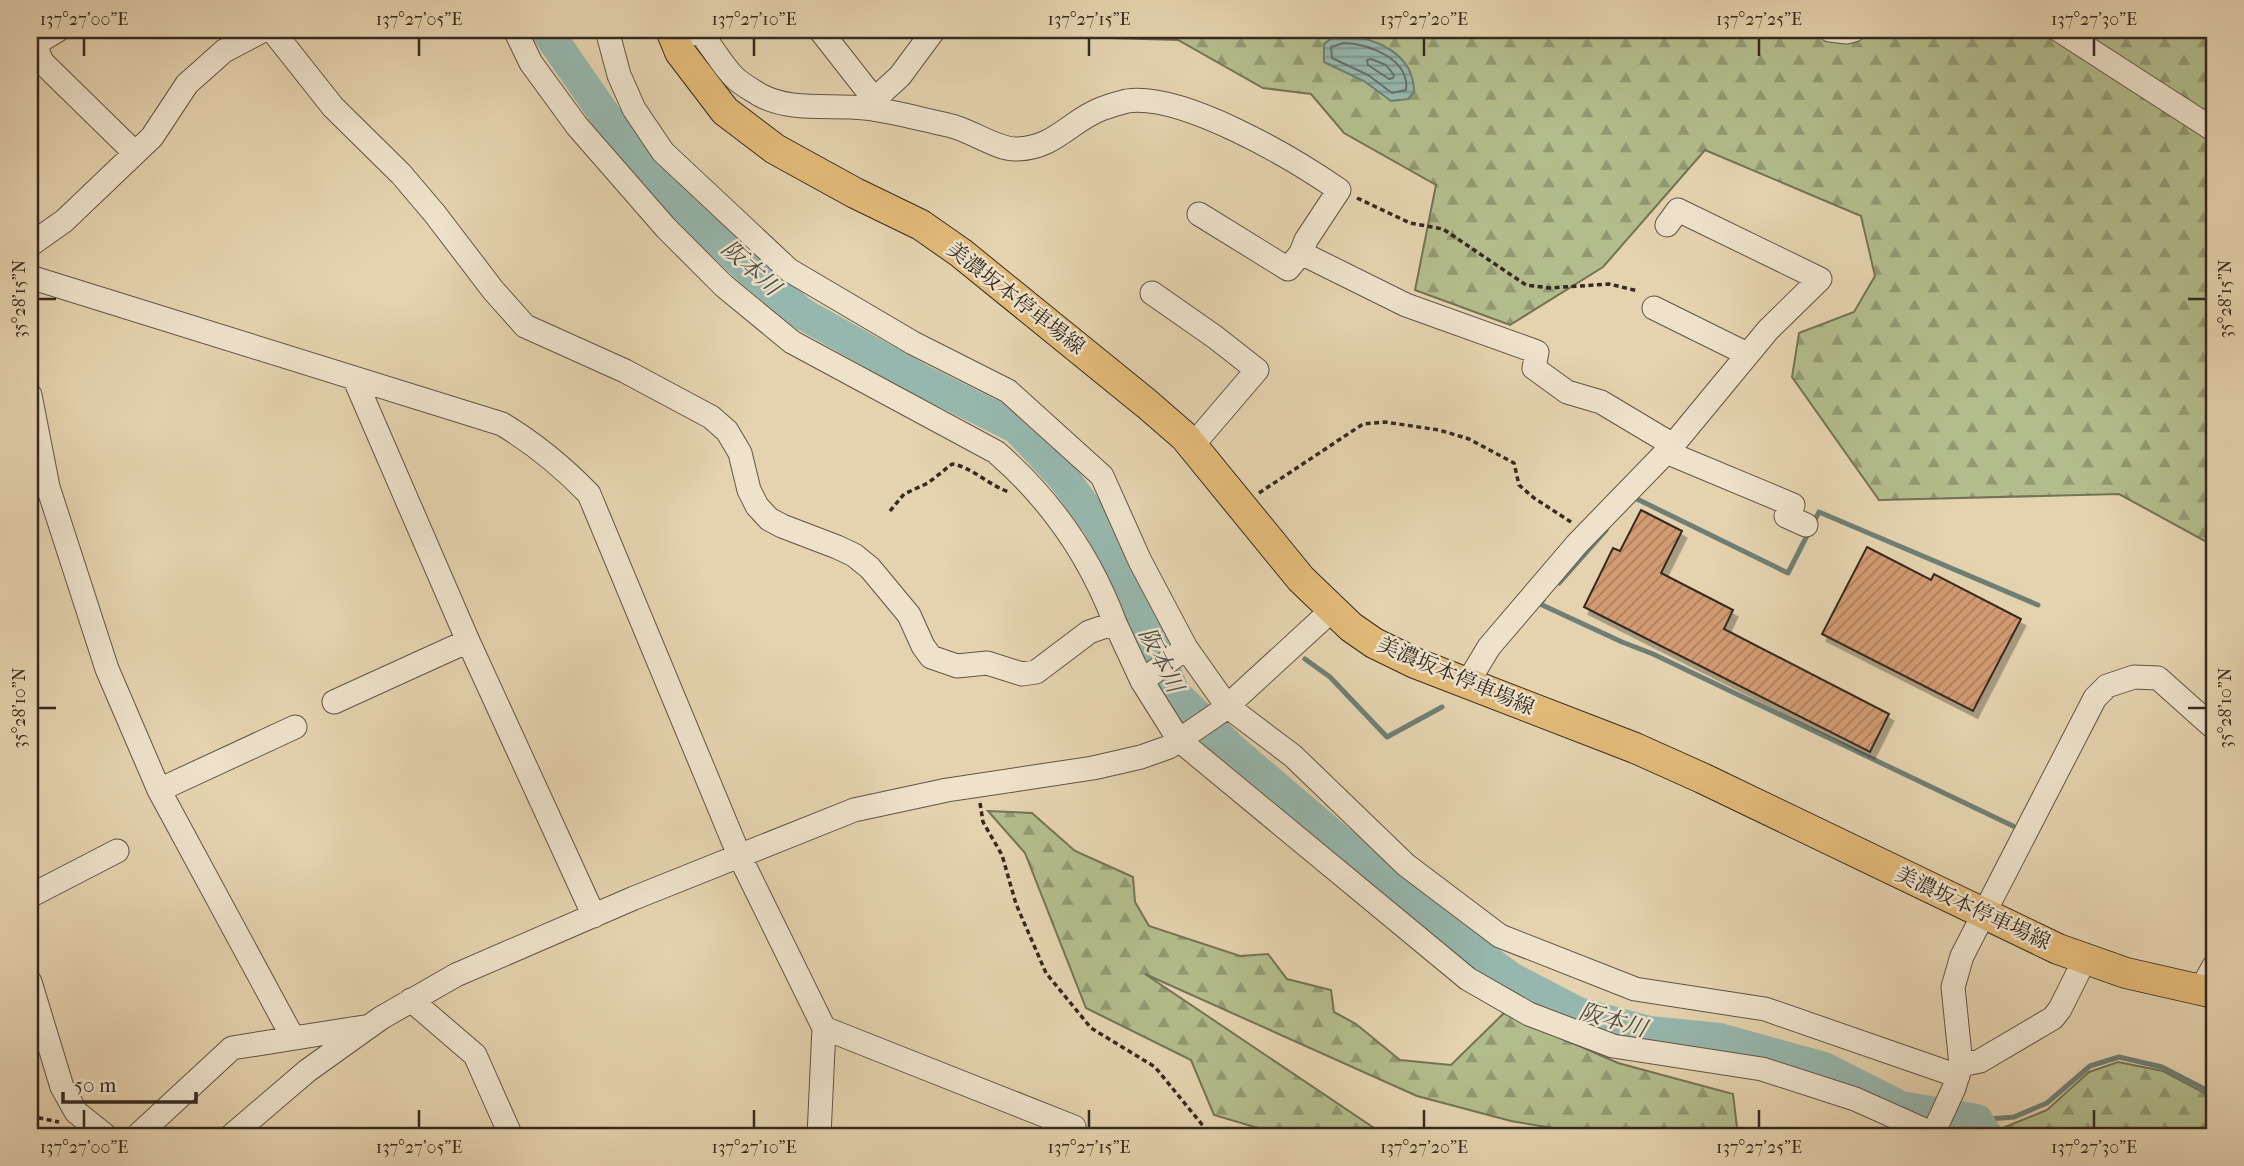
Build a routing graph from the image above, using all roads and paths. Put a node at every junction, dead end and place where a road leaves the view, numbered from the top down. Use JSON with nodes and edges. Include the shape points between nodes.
{"nodes":[{"id":1,"x":58,"y":30,"type":"edge"},
{"id":2,"x":264,"y":30,"type":"edge"},
{"id":3,"x":272,"y":30,"type":"edge"},
{"id":4,"x":515,"y":30,"type":"edge"},
{"id":5,"x":607,"y":30,"type":"edge"},
{"id":6,"x":820,"y":30,"type":"edge"},
{"id":7,"x":933,"y":30,"type":"edge"},
{"id":8,"x":1830,"y":30,"type":"edge"},
{"id":9,"x":1854,"y":30,"type":"edge"},
{"id":10,"x":2059,"y":30,"type":"edge"},
{"id":11,"x":672,"y":32,"type":"edge"},
{"id":12,"x":32,"y":38,"type":"edge"},
{"id":13,"x":869,"y":103,"type":"junction"},
{"id":14,"x":2214,"y":131,"type":"edge"},
{"id":15,"x":135,"y":153,"type":"junction"},
{"id":16,"x":1339,"y":190,"type":"junction"},
{"id":17,"x":1199,"y":214,"type":"dead end"},
{"id":18,"x":1667,"y":225,"type":"dead end"},
{"id":19,"x":30,"y":245,"type":"edge"},
{"id":20,"x":1301,"y":253,"type":"junction"},
{"id":21,"x":30,"y":277,"type":"edge"},
{"id":22,"x":1638,"y":291,"type":"dead end"},
{"id":23,"x":1152,"y":293,"type":"dead end"},
{"id":24,"x":1654,"y":308,"type":"dead end"},
{"id":25,"x":1747,"y":354,"type":"junction"},
{"id":26,"x":355,"y":380,"type":"junction"},
{"id":27,"x":30,"y":395,"type":"edge"},
{"id":28,"x":1192,"y":446,"type":"junction"},
{"id":29,"x":1670,"y":449,"type":"junction"},
{"id":30,"x":1020,"y":496,"type":"dead end"},
{"id":31,"x":1242,"y":505,"type":"junction"},
{"id":32,"x":890,"y":511,"type":"dead end"},
{"id":33,"x":1806,"y":525,"type":"dead end"},
{"id":34,"x":1586,"y":535,"type":"junction"},
{"id":35,"x":1332,"y":610,"type":"junction"},
{"id":36,"x":1115,"y":623,"type":"junction"},
{"id":37,"x":468,"y":641,"type":"junction"},
{"id":38,"x":1186,"y":648,"type":"junction"},
{"id":39,"x":1142,"y":681,"type":"junction"},
{"id":40,"x":1468,"y":682,"type":"junction"},
{"id":41,"x":334,"y":702,"type":"dead end"},
{"id":42,"x":1225,"y":708,"type":"junction"},
{"id":43,"x":295,"y":727,"type":"dead end"},
{"id":44,"x":2214,"y":728,"type":"edge"},
{"id":45,"x":1184,"y":738,"type":"junction"},
{"id":46,"x":978,"y":785,"type":"junction"},
{"id":47,"x":159,"y":790,"type":"junction"},
{"id":48,"x":117,"y":851,"type":"dead end"},
{"id":49,"x":739,"y":855,"type":"junction"},
{"id":50,"x":30,"y":896,"type":"edge"},
{"id":51,"x":1983,"y":913,"type":"junction"},
{"id":52,"x":594,"y":916,"type":"junction"},
{"id":53,"x":2085,"y":959,"type":"junction"},
{"id":54,"x":30,"y":982,"type":"edge"},
{"id":55,"x":2210,"y":983,"type":"edge"},
{"id":56,"x":411,"y":1000,"type":"junction"},
{"id":57,"x":370,"y":1026,"type":"junction"},
{"id":58,"x":824,"y":1028,"type":"junction"},
{"id":59,"x":293,"y":1038,"type":"junction"},
{"id":60,"x":1960,"y":1071,"type":"junction"},
{"id":61,"x":106,"y":1136,"type":"edge"},
{"id":62,"x":137,"y":1136,"type":"edge"},
{"id":63,"x":232,"y":1136,"type":"edge"},
{"id":64,"x":511,"y":1136,"type":"edge"},
{"id":65,"x":818,"y":1136,"type":"edge"},
{"id":66,"x":1075,"y":1136,"type":"edge"},
{"id":67,"x":1206,"y":1136,"type":"edge"},
{"id":68,"x":1934,"y":1136,"type":"edge"}],
"edges":[{"from":1,"to":12,"type":"street"},
{"from":2,"to":15,"type":"street","via":[[224,51],[187,84]]},
{"from":3,"to":36,"type":"street","via":[[333,107],[401,174],[524,326],[625,371],[711,417],[727,431],[740,453],[748,490],[757,506],[769,519],[854,555],[870,568],[909,615],[931,657],[957,666],[988,663],[1022,674],[1036,672],[1090,632]]},
{"from":4,"to":36,"type":"street","via":[[531,63],[577,126],[724,286],[792,342],[996,452],[1023,476],[1065,527],[1091,569]]},
{"from":5,"to":38,"type":"street","via":[[634,109],[663,152],[789,270],[914,344],[1008,391],[1102,476]]},
{"from":6,"to":13,"type":"street"},
{"from":7,"to":13,"type":"street","via":[[900,76]]},
{"from":8,"to":9,"type":"street"},
{"from":10,"to":14,"type":"street"},
{"from":11,"to":13,"type":"street","via":[[702,36],[734,78],[776,102]]},
{"from":11,"to":28,"type":"main road","name":"美濃坂本停車場線","via":[[680,52],[725,111],[775,149],[921,225],[961,253]]},
{"from":12,"to":15,"type":"street","via":[[42,62]]},
{"from":13,"to":16,"type":"street","via":[[955,126],[1016,149],[1045,144],[1080,120],[1128,101],[1176,107],[1254,139]]},
{"from":15,"to":19,"type":"street","via":[[64,221]]},
{"from":16,"to":20,"type":"street"},
{"from":16,"to":22,"type":"path","via":[[1410,223],[1443,229],[1526,285],[1609,284]]},
{"from":17,"to":20,"type":"street","via":[[1288,269]]},
{"from":18,"to":25,"type":"street","via":[[1678,210],[1820,279]]},
{"from":20,"to":29,"type":"street","via":[[1406,305],[1537,352],[1534,368],[1567,392],[1601,402]]},
{"from":21,"to":26,"type":"street"},
{"from":23,"to":28,"type":"street","via":[[1256,370]]},
{"from":24,"to":25,"type":"street"},
{"from":25,"to":29,"type":"street"},
{"from":26,"to":37,"type":"street"},
{"from":26,"to":49,"type":"street","via":[[502,424],[561,465],[589,494]]},
{"from":27,"to":47,"type":"street","via":[[48,487],[107,669]]},
{"from":28,"to":31,"type":"main road","name":"美濃坂本停車場線"},
{"from":29,"to":33,"type":"street","via":[[1793,505],[1786,516]]},
{"from":29,"to":34,"type":"street"},
{"from":30,"to":32,"type":"path","via":[[952,464],[904,494]]},
{"from":31,"to":34,"type":"path","via":[[1363,424],[1408,424],[1469,439],[1514,463],[1519,485]]},
{"from":31,"to":35,"type":"main road","name":"美濃坂本停車場線"},
{"from":34,"to":40,"type":"street","via":[[1489,647]]},
{"from":35,"to":40,"type":"main road","name":"美濃坂本停車場線","via":[[1390,652]]},
{"from":35,"to":42,"type":"street"},
{"from":36,"to":39,"type":"street"},
{"from":37,"to":41,"type":"street"},
{"from":37,"to":52,"type":"street"},
{"from":38,"to":39,"type":"street"},
{"from":38,"to":42,"type":"street"},
{"from":39,"to":45,"type":"street"},
{"from":40,"to":51,"type":"main road","name":"美濃坂本停車場線","via":[[1702,778]]},
{"from":42,"to":45,"type":"street"},
{"from":42,"to":60,"type":"street","via":[[1293,755],[1406,865],[1500,936],[1635,989],[1765,1009]]},
{"from":43,"to":47,"type":"street"},
{"from":44,"to":51,"type":"street","via":[[2158,678],[2134,677],[2106,686],[2095,698]]},
{"from":45,"to":46,"type":"street","via":[[1141,757],[1093,768]]},
{"from":45,"to":68,"type":"street","via":[[1468,979],[1529,1014],[1613,1046],[1762,1069],[1855,1099]]},
{"from":46,"to":49,"type":"street","via":[[854,810]]},
{"from":46,"to":67,"type":"path","via":[[983,822],[1002,855],[1016,904],[1046,973],[1091,1028],[1155,1067],[1209,1133]]},
{"from":47,"to":59,"type":"street"},
{"from":48,"to":50,"type":"street"},
{"from":49,"to":52,"type":"street"},
{"from":49,"to":58,"type":"street"},
{"from":51,"to":53,"type":"main road","name":"美濃坂本停車場線"},
{"from":51,"to":60,"type":"street","via":[[1962,956],[1953,988]]},
{"from":52,"to":56,"type":"street","via":[[456,975]]},
{"from":53,"to":55,"type":"main road","name":"美濃坂本停車場線","via":[[2149,980]]},
{"from":53,"to":60,"type":"street","via":[[2053,1018]]},
{"from":54,"to":61,"type":"street","via":[[62,1087],[76,1112]]},
{"from":56,"to":57,"type":"street"},
{"from":56,"to":64,"type":"street","via":[[475,1055]]},
{"from":57,"to":59,"type":"street"},
{"from":57,"to":63,"type":"street","via":[[307,1071]]},
{"from":58,"to":65,"type":"street"},
{"from":58,"to":66,"type":"street","via":[[1074,1127]]},
{"from":59,"to":62,"type":"street","via":[[232,1048]]},
{"from":60,"to":68,"type":"street"}]}
